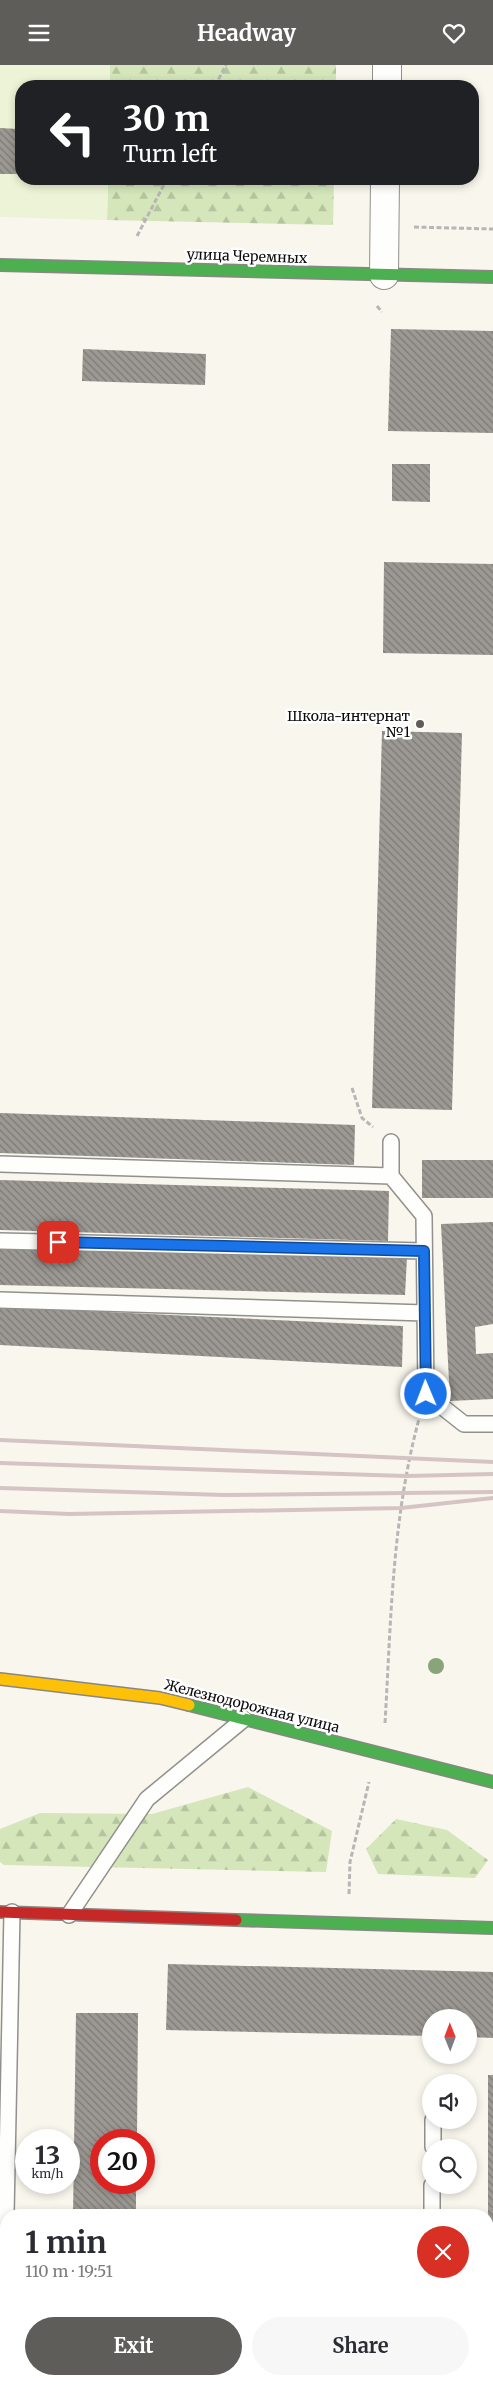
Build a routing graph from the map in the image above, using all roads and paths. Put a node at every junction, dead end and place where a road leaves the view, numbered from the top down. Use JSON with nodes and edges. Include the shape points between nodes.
{"nodes":[{"id":1,"x":226,"y":65,"type":"edge"},
{"id":2,"x":388,"y":65,"type":"edge"},
{"id":3,"x":218,"y":80,"type":"edge"},
{"id":4,"x":387,"y":80,"type":"edge"},
{"id":5,"x":164,"y":185,"type":"edge"},
{"id":6,"x":385,"y":185,"type":"edge"},
{"id":7,"x":384,"y":226,"type":"junction"},
{"id":8,"x":493,"y":229,"type":"edge"},
{"id":9,"x":128,"y":236,"type":"dead end"},
{"id":10,"x":137,"y":237,"type":"junction"},
{"id":11,"x":147,"y":237,"type":"dead end"},
{"id":12,"x":0,"y":265,"type":"edge"},
{"id":13,"x":384,"y":275,"type":"junction"},
{"id":14,"x":493,"y":277,"type":"edge"},
{"id":15,"x":352,"y":1088,"type":"dead end"},
{"id":16,"x":391,"y":1142,"type":"joint"},
{"id":17,"x":0,"y":1163,"type":"edge"},
{"id":18,"x":391,"y":1176,"type":"junction"},
{"id":19,"x":0,"y":1241,"type":"edge"},
{"id":20,"x":424,"y":1251,"type":"junction"},
{"id":21,"x":0,"y":1300,"type":"edge"},
{"id":22,"x":425,"y":1313,"type":"junction"},
{"id":23,"x":426,"y":1394,"type":"junction"},
{"id":24,"x":493,"y":1424,"type":"edge"},
{"id":25,"x":0,"y":1679,"type":"edge"},
{"id":26,"x":244,"y":1719,"type":"junction"},
{"id":27,"x":384,"y":1723,"type":"dead end"},
{"id":28,"x":369,"y":1782,"type":"dead end"},
{"id":29,"x":493,"y":1782,"type":"edge"},
{"id":30,"x":6,"y":1912,"type":"edge"},
{"id":31,"x":69,"y":1915,"type":"junction"},
{"id":32,"x":348,"y":1923,"type":"junction"},
{"id":33,"x":493,"y":1928,"type":"edge"},
{"id":34,"x":432,"y":2194,"type":"edge"},
{"id":35,"x":5,"y":2209,"type":"edge"},
{"id":36,"x":432,"y":2209,"type":"edge"}],
"edges":[{"from":1,"to":3,"type":"path"},
{"from":2,"to":4,"type":"street"},
{"from":5,"to":10,"type":"path"},
{"from":6,"to":7,"type":"street"},
{"from":7,"to":8,"type":"path"},
{"from":7,"to":13,"type":"street"},
{"from":9,"to":10,"type":"path"},
{"from":10,"to":11,"type":"path"},
{"from":12,"to":13,"type":"street","name":"улица Черемных"},
{"from":13,"to":14,"type":"street","name":"улица Черемных"},
{"from":15,"to":16,"type":"path","via":[[362,1118]]},
{"from":16,"to":18,"type":"lane"},
{"from":17,"to":18,"type":"lane"},
{"from":18,"to":20,"type":"lane","via":[[424,1216]]},
{"from":19,"to":20,"type":"lane"},
{"from":20,"to":22,"type":"lane"},
{"from":21,"to":22,"type":"lane"},
{"from":22,"to":23,"type":"lane"},
{"from":23,"to":24,"type":"lane","via":[[464,1424]]},
{"from":23,"to":27,"type":"path","via":[[409,1458],[391,1604]]},
{"from":25,"to":26,"type":"street","name":"Железнодорожная улица","via":[[160,1698]]},
{"from":26,"to":29,"type":"street","name":"Железнодорожная улица"},
{"from":26,"to":31,"type":"lane","via":[[147,1799]]},
{"from":28,"to":32,"type":"path","via":[[350,1862]]},
{"from":30,"to":31,"type":"street"},
{"from":30,"to":35,"type":"lane"},
{"from":31,"to":32,"type":"street"},
{"from":32,"to":33,"type":"street"},
{"from":34,"to":36,"type":"lane"}]}
